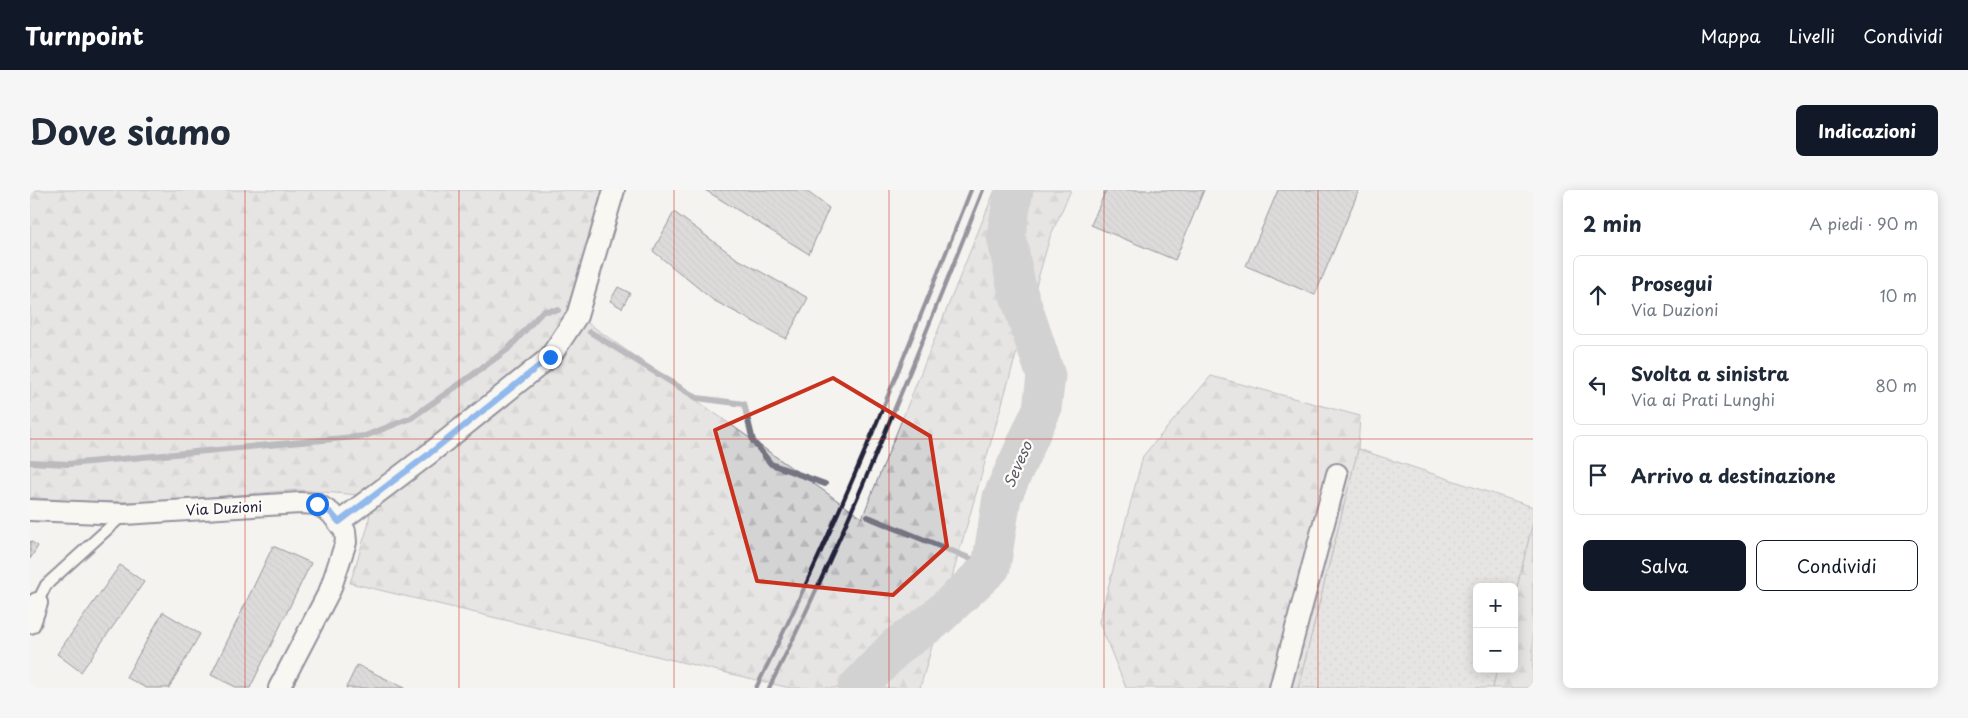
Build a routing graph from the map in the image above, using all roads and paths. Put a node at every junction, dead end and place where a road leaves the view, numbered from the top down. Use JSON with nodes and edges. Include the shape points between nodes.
{"nodes":[{"id":1,"x":614,"y":190,"type":"edge"},
{"id":2,"x":1337,"y":474,"type":"dead end"},
{"id":3,"x":30,"y":510,"type":"edge"},
{"id":4,"x":124,"y":514,"type":"junction"},
{"id":5,"x":339,"y":522,"type":"junction"},
{"id":6,"x":37,"y":603,"type":"joint"},
{"id":7,"x":30,"y":623,"type":"edge"},
{"id":8,"x":279,"y":688,"type":"edge"},
{"id":9,"x":1280,"y":688,"type":"edge"}],
"edges":[{"from":1,"to":5,"type":"street","via":[[577,316],[550,357]]},
{"from":2,"to":9,"type":"street"},
{"from":3,"to":4,"type":"street","name":"Via Duzioni"},
{"from":4,"to":5,"type":"street","name":"Via Duzioni","via":[[300,503],[317,504]]},
{"from":4,"to":6,"type":"lane","via":[[46,585]]},
{"from":5,"to":8,"type":"street","via":[[345,531],[346,542],[330,590]]},
{"from":6,"to":7,"type":"street"}]}
